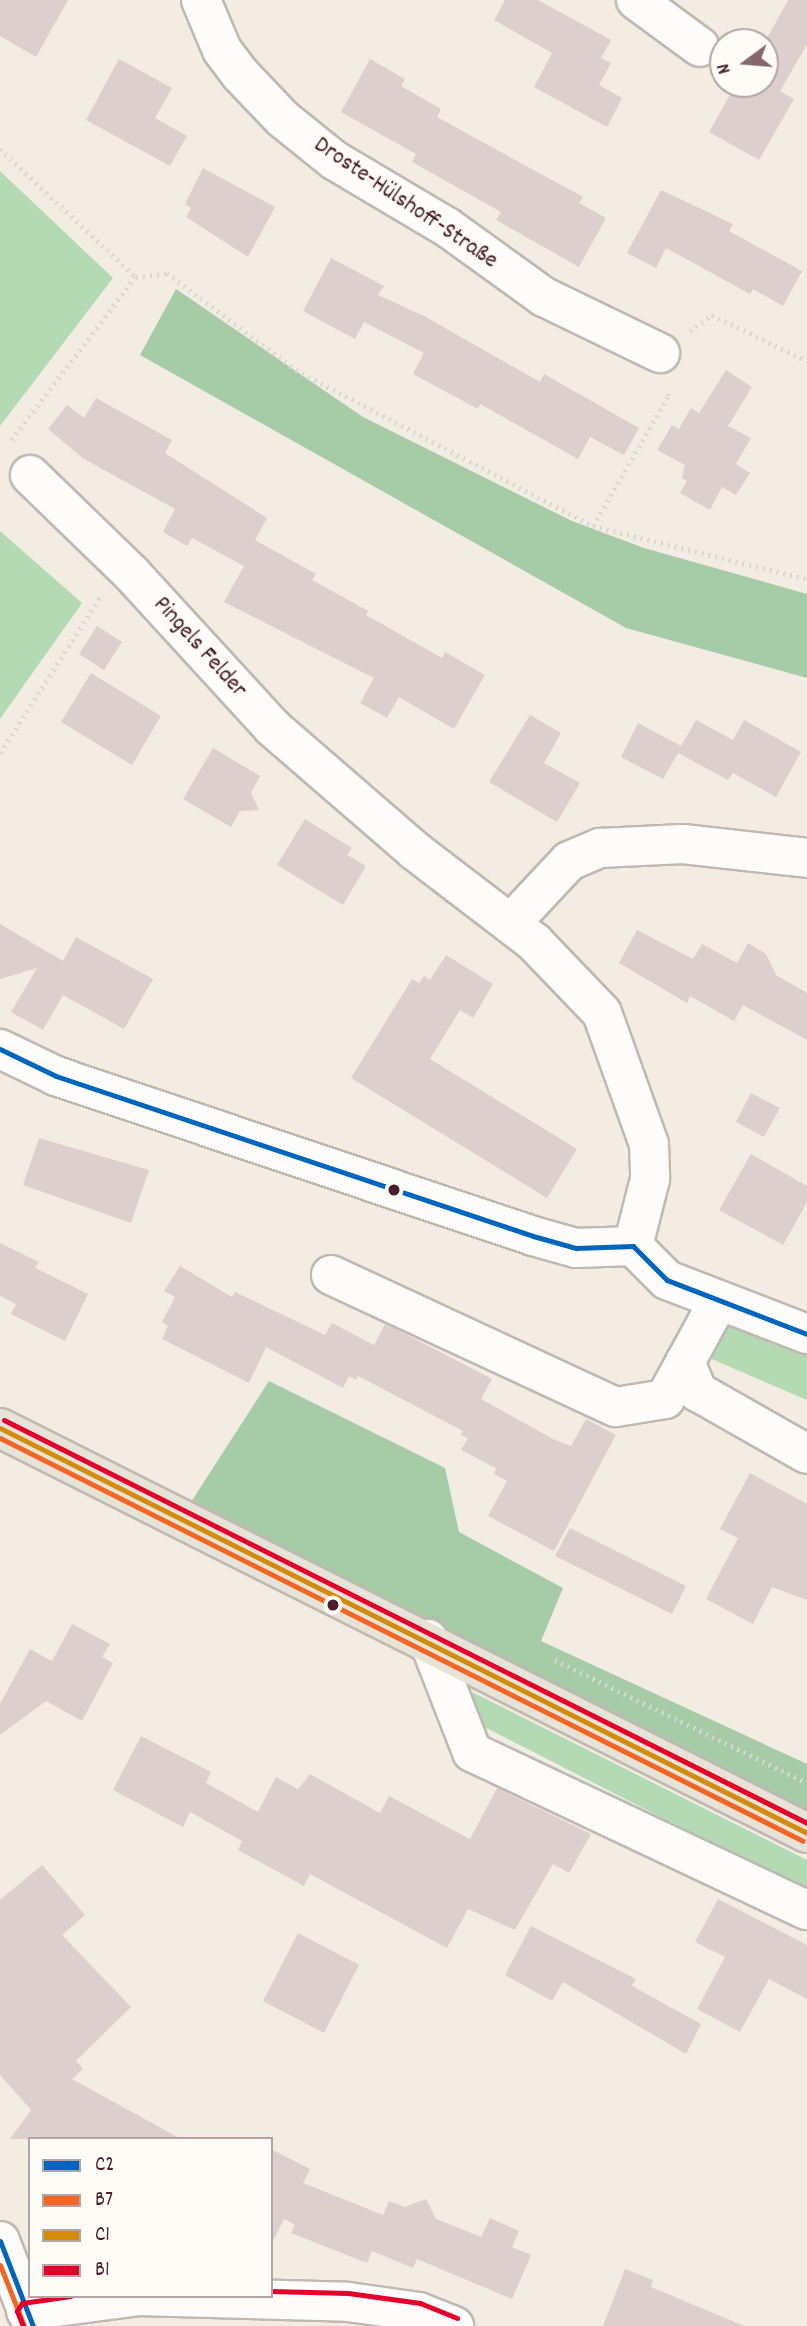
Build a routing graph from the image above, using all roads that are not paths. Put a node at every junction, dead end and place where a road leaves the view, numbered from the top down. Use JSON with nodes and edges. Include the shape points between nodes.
{"nodes":[{"id":1,"x":201,"y":0,"type":"edge"},
{"id":2,"x":636,"y":0,"type":"edge"},
{"id":3,"x":701,"y":47,"type":"dead end"},
{"id":4,"x":660,"y":353,"type":"road end"},
{"id":5,"x":30,"y":475,"type":"road end"},
{"id":6,"x":807,"y":858,"type":"edge"},
{"id":7,"x":511,"y":923,"type":"junction"},
{"id":8,"x":0,"y":1049,"type":"edge"},
{"id":9,"x":633,"y":1246,"type":"junction"},
{"id":10,"x":331,"y":1275,"type":"dead end"},
{"id":11,"x":718,"y":1302,"type":"junction"},
{"id":12,"x":807,"y":1334,"type":"edge"},
{"id":13,"x":685,"y":1362,"type":"junction"},
{"id":14,"x":0,"y":1428,"type":"edge"},
{"id":15,"x":807,"y":1454,"type":"edge"},
{"id":16,"x":428,"y":1639,"type":"junction"},
{"id":17,"x":807,"y":1833,"type":"edge"},
{"id":18,"x":807,"y":1910,"type":"edge"},
{"id":19,"x":0,"y":2241,"type":"edge"},
{"id":20,"x":128,"y":2298,"type":"edge"},
{"id":21,"x":217,"y":2298,"type":"edge"},
{"id":22,"x":29,"y":2318,"type":"edge"},
{"id":23,"x":454,"y":2326,"type":"edge"}],
"edges":[{"from":1,"to":4,"type":"street","name":"Droste-Hülshoff-Straße","via":[[222,50],[240,74],[275,112],[334,160],[447,227],[544,297]]},
{"from":2,"to":3,"type":"street"},
{"from":5,"to":7,"type":"street","name":"Pingels Felder","via":[[121,564],[272,727],[415,850]]},
{"from":6,"to":7,"type":"street","via":[[683,844],[600,848],[569,860]]},
{"from":7,"to":9,"type":"street","name":"Pingels Felder","via":[[578,985],[602,1013],[617,1046],[649,1144],[650,1179]]},
{"from":8,"to":9,"type":"street","via":[[56,1076],[533,1236],[576,1248]]},
{"from":9,"to":11,"type":"street","via":[[667,1280]]},
{"from":10,"to":13,"type":"street","via":[[616,1407],[665,1399]]},
{"from":11,"to":12,"type":"street"},
{"from":11,"to":13,"type":"street"},
{"from":13,"to":15,"type":"street","via":[[698,1392]]},
{"from":14,"to":16,"type":"main road"},
{"from":16,"to":17,"type":"main road"},
{"from":16,"to":18,"type":"street","via":[[472,1752]]},
{"from":19,"to":22,"type":"street"},
{"from":20,"to":22,"type":"street"},
{"from":21,"to":23,"type":"street","via":[[335,2301],[419,2312]]}]}
